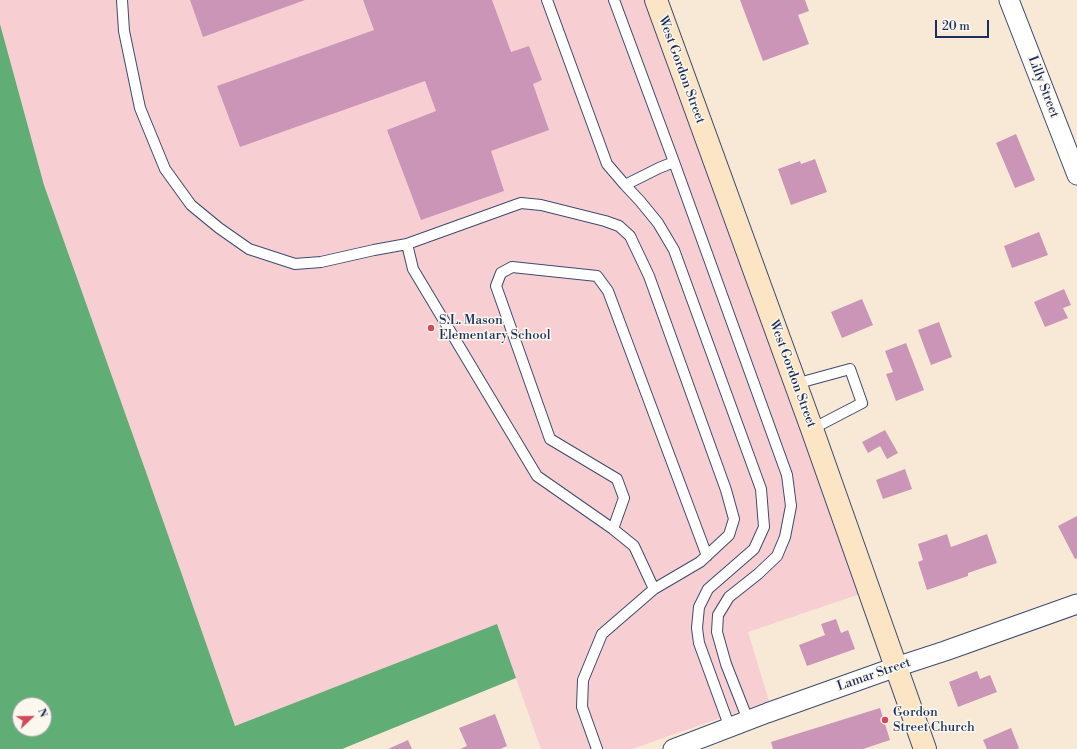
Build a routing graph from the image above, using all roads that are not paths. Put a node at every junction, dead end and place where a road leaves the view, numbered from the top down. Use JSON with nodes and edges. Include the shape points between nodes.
{"nodes":[{"id":1,"x":122,"y":0,"type":"edge"},
{"id":2,"x":547,"y":0,"type":"edge"},
{"id":3,"x":614,"y":0,"type":"edge"},
{"id":4,"x":656,"y":0,"type":"edge"},
{"id":5,"x":1009,"y":0,"type":"edge"},
{"id":6,"x":674,"y":162,"type":"junction"},
{"id":7,"x":1077,"y":175,"type":"edge"},
{"id":8,"x":625,"y":185,"type":"junction"},
{"id":9,"x":407,"y":244,"type":"junction"},
{"id":10,"x":795,"y":384,"type":"junction"},
{"id":11,"x":812,"y":429,"type":"junction"},
{"id":12,"x":613,"y":529,"type":"junction"},
{"id":13,"x":706,"y":556,"type":"junction"},
{"id":14,"x":654,"y":589,"type":"junction"},
{"id":15,"x":1077,"y":604,"type":"edge"},
{"id":16,"x":896,"y":667,"type":"junction"},
{"id":17,"x":748,"y":720,"type":"junction"},
{"id":18,"x":730,"y":728,"type":"junction"},
{"id":19,"x":598,"y":749,"type":"edge"},
{"id":20,"x":673,"y":749,"type":"edge"},
{"id":21,"x":925,"y":749,"type":"edge"}],
"edges":[{"from":1,"to":9,"type":"lane","via":[[124,31],[140,108],[165,169],[191,205],[249,249],[295,264],[321,262]]},
{"from":2,"to":8,"type":"lane","via":[[607,164]]},
{"from":3,"to":6,"type":"lane"},
{"from":4,"to":10,"type":"street","name":"West Gordon Street"},
{"from":5,"to":7,"type":"street","name":"Lilly Street"},
{"from":6,"to":8,"type":"lane"},
{"from":6,"to":17,"type":"lane","via":[[771,427],[787,476],[791,506],[785,537],[777,556],[729,596],[718,615],[717,632],[726,664]]},
{"from":8,"to":18,"type":"lane","via":[[658,223],[674,250],[761,489],[764,527],[754,549],[708,589],[699,607],[699,643]]},
{"from":9,"to":12,"type":"lane","via":[[413,270],[536,476]]},
{"from":9,"to":13,"type":"lane","via":[[522,203],[541,205],[605,221],[619,226],[630,236],[649,276],[726,490],[734,519],[729,535]]},
{"from":10,"to":11,"type":"street","name":"West Gordon Street"},
{"from":10,"to":11,"type":"lane","via":[[850,369],[862,403]]},
{"from":11,"to":16,"type":"street","name":"West Gordon Street"},
{"from":12,"to":13,"type":"lane","via":[[624,498],[617,479],[550,439],[496,286],[501,273],[512,267],[597,276],[608,290]]},
{"from":12,"to":14,"type":"lane","via":[[634,546]]},
{"from":13,"to":14,"type":"lane"},
{"from":14,"to":19,"type":"lane","via":[[602,634],[583,680],[582,707]]},
{"from":15,"to":16,"type":"street","name":"Lamar Street"},
{"from":16,"to":17,"type":"street","name":"Lamar Street"},
{"from":16,"to":21,"type":"street","name":"West Gordon Street"},
{"from":17,"to":18,"type":"street","name":"Lamar Street"},
{"from":18,"to":20,"type":"street","name":"Lamar Street"}]}
